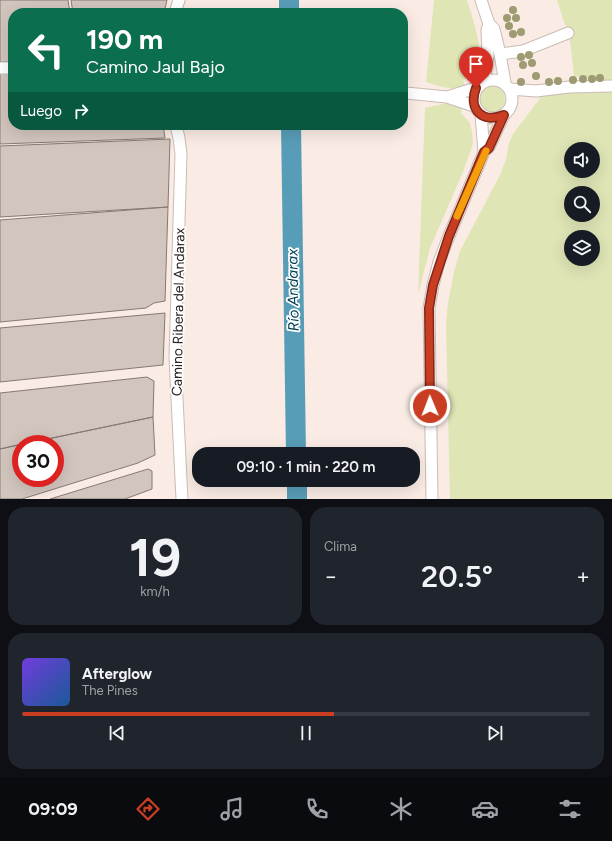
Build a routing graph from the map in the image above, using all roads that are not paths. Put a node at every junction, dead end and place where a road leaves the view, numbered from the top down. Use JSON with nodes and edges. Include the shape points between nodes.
{"nodes":[{"id":1,"x":481,"y":0,"type":"edge"},
{"id":2,"x":489,"y":24,"type":"junction"},
{"id":3,"x":568,"y":33,"type":"dead end"},
{"id":4,"x":500,"y":54,"type":"junction"},
{"id":5,"x":480,"y":84,"type":"junction"},
{"id":6,"x":507,"y":86,"type":"junction"},
{"id":7,"x":612,"y":86,"type":"edge"},
{"id":8,"x":536,"y":91,"type":"junction"},
{"id":9,"x":408,"y":93,"type":"edge"},
{"id":10,"x":447,"y":97,"type":"junction"},
{"id":11,"x":512,"y":103,"type":"junction"},
{"id":12,"x":478,"y":111,"type":"junction"},
{"id":13,"x":504,"y":115,"type":"junction"},
{"id":14,"x":177,"y":130,"type":"edge"},
{"id":15,"x":484,"y":152,"type":"junction"},
{"id":16,"x":182,"y":499,"type":"edge"},
{"id":17,"x":432,"y":499,"type":"edge"}],
"edges":[{"from":1,"to":2,"type":"street"},
{"from":2,"to":4,"type":"street","via":[[494,29]]},
{"from":2,"to":5,"type":"street","via":[[488,55]]},
{"from":3,"to":4,"type":"street","via":[[523,51]]},
{"from":4,"to":6,"type":"street"},
{"from":5,"to":6,"type":"street","via":[[491,79]]},
{"from":5,"to":10,"type":"street"},
{"from":5,"to":12,"type":"street","via":[[473,97]]},
{"from":6,"to":8,"type":"street"},
{"from":6,"to":11,"type":"street"},
{"from":7,"to":8,"type":"street"},
{"from":8,"to":11,"type":"street"},
{"from":9,"to":10,"type":"street"},
{"from":10,"to":12,"type":"street"},
{"from":11,"to":13,"type":"street"},
{"from":12,"to":13,"type":"street","via":[[488,118]]},
{"from":12,"to":15,"type":"street"},
{"from":13,"to":15,"type":"street","via":[[489,148]]},
{"from":14,"to":16,"type":"street","name":"Camino Ribera del Andarax","via":[[181,154],[175,358]]},
{"from":15,"to":17,"type":"street","via":[[439,262],[429,308]]}]}
